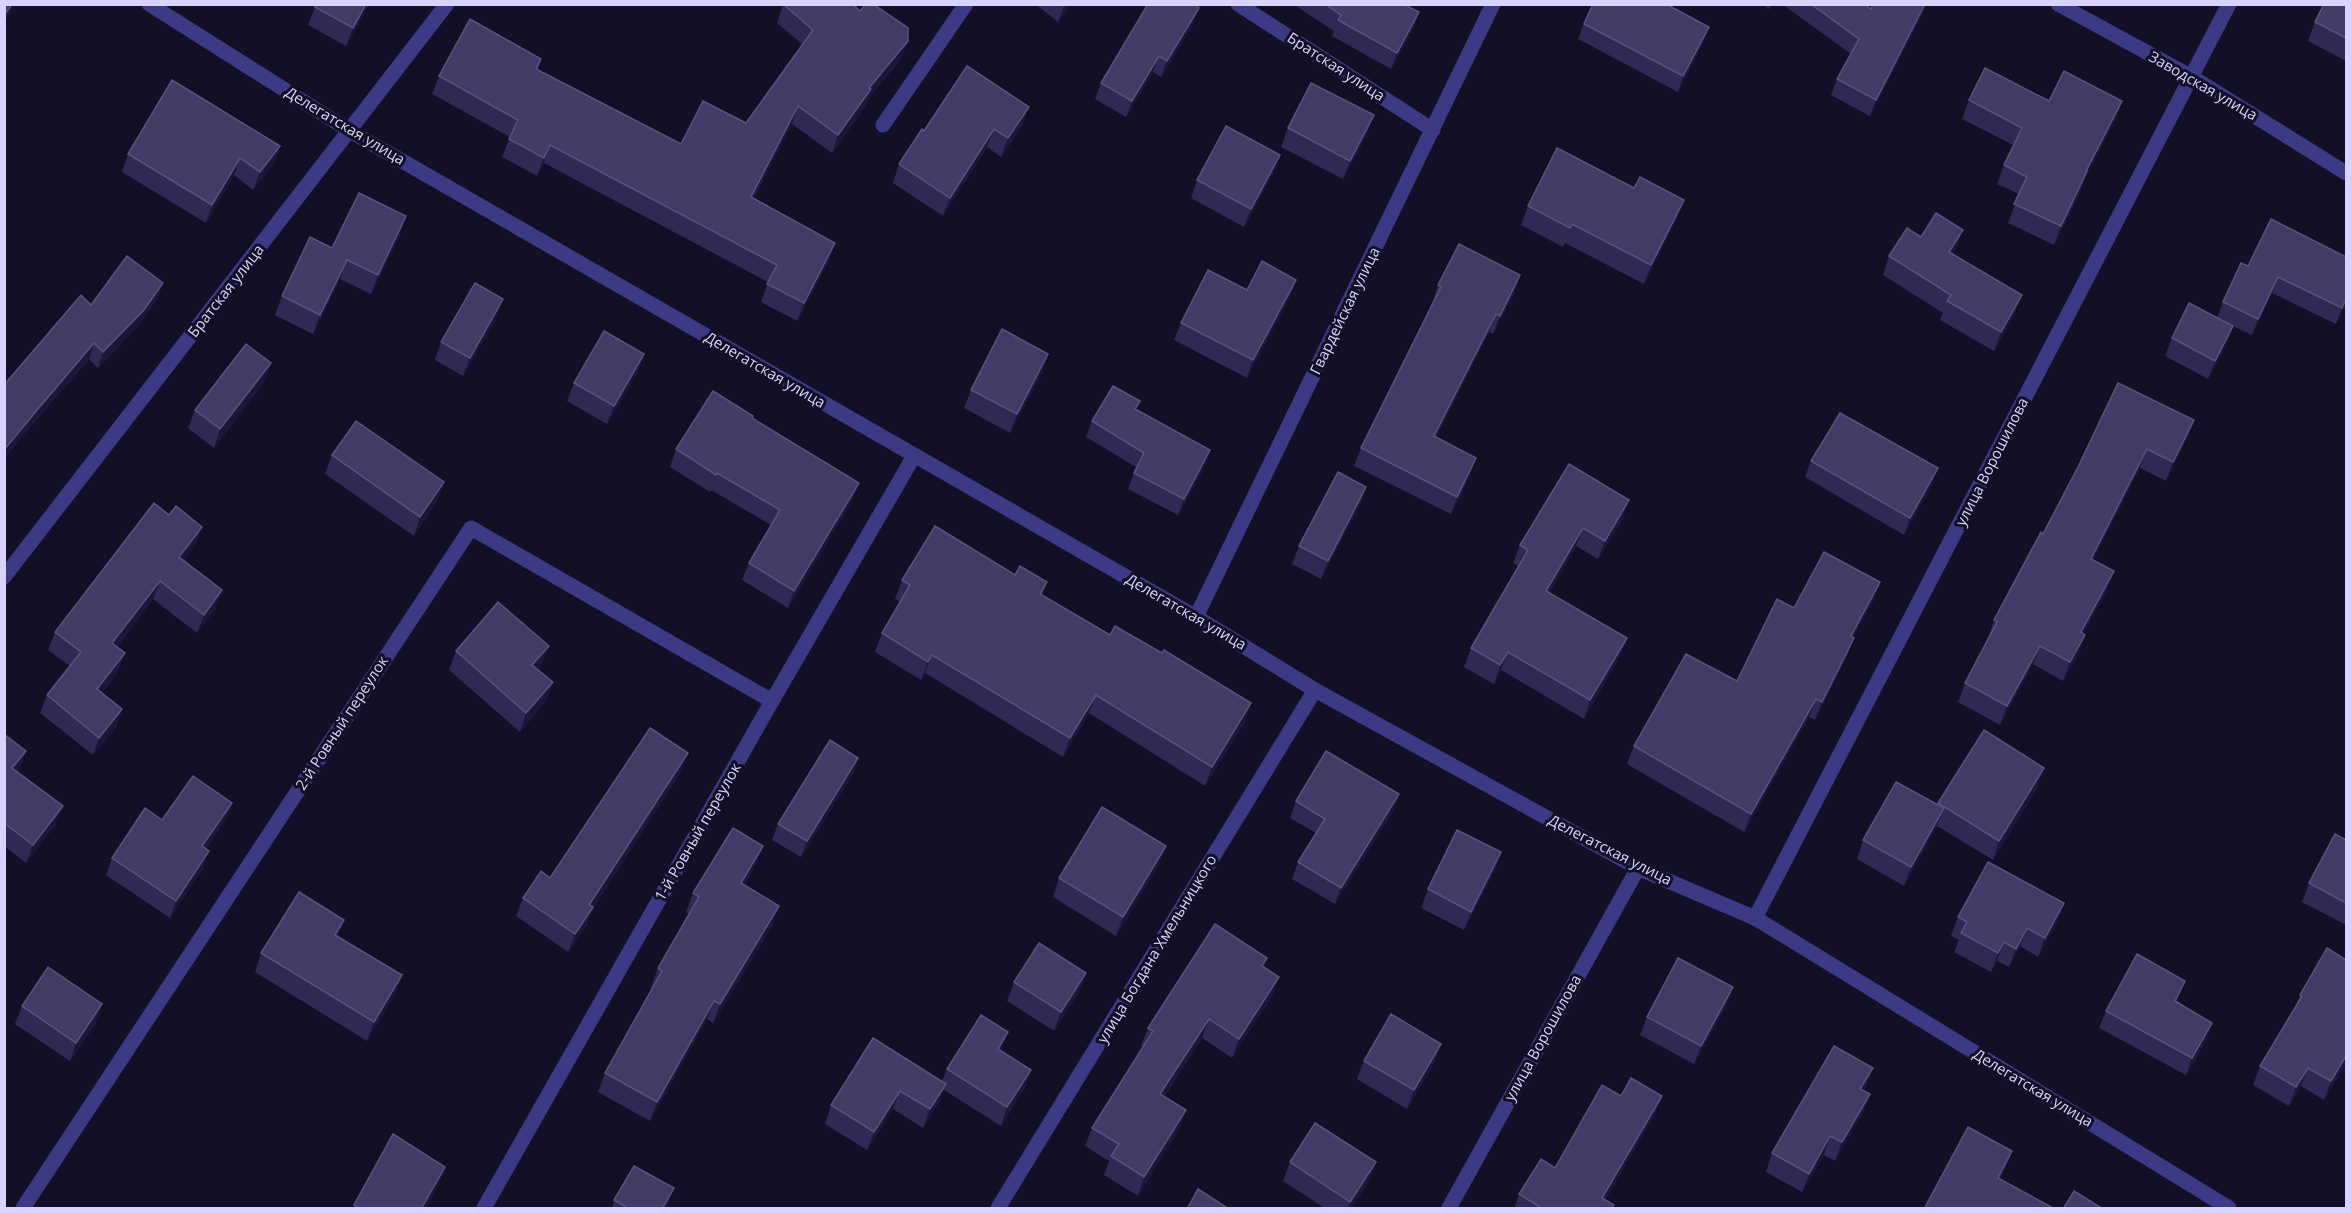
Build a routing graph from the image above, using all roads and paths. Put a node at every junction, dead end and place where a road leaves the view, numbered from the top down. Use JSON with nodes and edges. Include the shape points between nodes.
{"nodes":[{"id":1,"x":149,"y":4,"type":"edge"},
{"id":2,"x":447,"y":4,"type":"edge"},
{"id":3,"x":966,"y":4,"type":"edge"},
{"id":4,"x":1238,"y":4,"type":"edge"},
{"id":5,"x":1493,"y":4,"type":"edge"},
{"id":6,"x":2058,"y":4,"type":"edge"},
{"id":7,"x":2229,"y":4,"type":"edge"},
{"id":8,"x":2192,"y":77,"type":"junction"},
{"id":9,"x":883,"y":125,"type":"dead end"},
{"id":10,"x":1433,"y":130,"type":"junction"},
{"id":11,"x":350,"y":131,"type":"junction"},
{"id":12,"x":2346,"y":173,"type":"edge"},
{"id":13,"x":914,"y":456,"type":"junction"},
{"id":14,"x":4,"y":577,"type":"edge"},
{"id":15,"x":1196,"y":617,"type":"junction"},
{"id":16,"x":1316,"y":690,"type":"junction"},
{"id":17,"x":772,"y":701,"type":"junction"},
{"id":18,"x":1638,"y":868,"type":"junction"},
{"id":19,"x":1755,"y":918,"type":"junction"},
{"id":20,"x":23,"y":1209,"type":"edge"},
{"id":21,"x":484,"y":1209,"type":"edge"},
{"id":22,"x":998,"y":1209,"type":"edge"},
{"id":23,"x":1449,"y":1209,"type":"edge"},
{"id":24,"x":2229,"y":1209,"type":"edge"}],
"edges":[{"from":1,"to":11,"type":"street","name":"Делегатская улица"},
{"from":2,"to":11,"type":"street","name":"Братская улица"},
{"from":3,"to":9,"type":"street"},
{"from":4,"to":10,"type":"street","name":"Братская улица"},
{"from":5,"to":10,"type":"street","name":"Гвардейская улица"},
{"from":6,"to":8,"type":"street","name":"Заводская улица"},
{"from":7,"to":8,"type":"street","name":"улица Ворошилова"},
{"from":8,"to":12,"type":"street","name":"Заводская улица"},
{"from":8,"to":19,"type":"street","name":"улица Ворошилова"},
{"from":10,"to":15,"type":"street","name":"Гвардейская улица"},
{"from":11,"to":13,"type":"street","name":"Делегатская улица"},
{"from":11,"to":14,"type":"street","name":"Братская улица"},
{"from":13,"to":15,"type":"street","name":"Делегатская улица"},
{"from":13,"to":17,"type":"street","name":"1-й Ровный переулок"},
{"from":15,"to":16,"type":"street","name":"Делегатская улица"},
{"from":16,"to":18,"type":"street","name":"Делегатская улица"},
{"from":16,"to":22,"type":"street","name":"улица Богдана Хмельницкого"},
{"from":17,"to":20,"type":"street","name":"2-й Ровный переулок","via":[[471,528]]},
{"from":17,"to":21,"type":"street","name":"1-й Ровный переулок"},
{"from":18,"to":19,"type":"street","name":"Делегатская улица"},
{"from":18,"to":23,"type":"street","name":"улица Ворошилова"},
{"from":19,"to":24,"type":"street","name":"Делегатская улица"}]}
